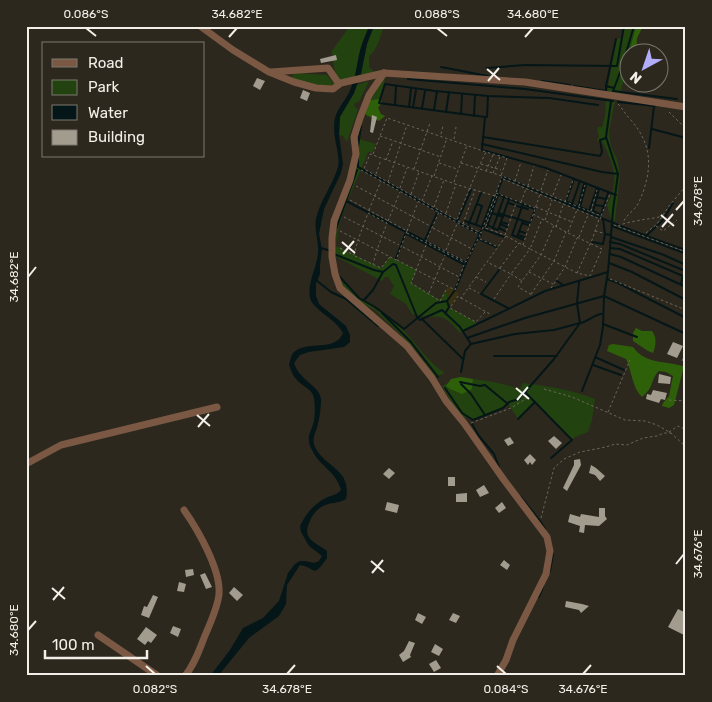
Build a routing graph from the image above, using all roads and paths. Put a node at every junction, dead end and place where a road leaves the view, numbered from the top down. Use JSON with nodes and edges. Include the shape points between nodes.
{"nodes":[{"id":1,"x":200,"y":26,"type":"edge"},
{"id":2,"x":269,"y":72,"type":"junction"},
{"id":3,"x":384,"y":74,"type":"junction"},
{"id":4,"x":340,"y":84,"type":"junction"},
{"id":5,"x":614,"y":96,"type":"junction"},
{"id":6,"x":686,"y":107,"type":"edge"},
{"id":7,"x":670,"y":112,"type":"dead end"},
{"id":8,"x":430,"y":123,"type":"dead end"},
{"id":9,"x":407,"y":124,"type":"junction"},
{"id":10,"x":443,"y":126,"type":"dead end"},
{"id":11,"x":686,"y":126,"type":"edge"},
{"id":12,"x":456,"y":127,"type":"dead end"},
{"id":13,"x":428,"y":131,"type":"junction"},
{"id":14,"x":380,"y":136,"type":"junction"},
{"id":15,"x":441,"y":136,"type":"junction"},
{"id":16,"x":448,"y":138,"type":"junction"},
{"id":17,"x":393,"y":140,"type":"junction"},
{"id":18,"x":454,"y":140,"type":"junction"},
{"id":19,"x":401,"y":143,"type":"junction"},
{"id":20,"x":467,"y":145,"type":"junction"},
{"id":21,"x":421,"y":150,"type":"junction"},
{"id":22,"x":486,"y":152,"type":"junction"},
{"id":23,"x":494,"y":154,"type":"junction"},
{"id":24,"x":373,"y":155,"type":"junction"},
{"id":25,"x":500,"y":156,"type":"junction"},
{"id":26,"x":441,"y":157,"type":"junction"},
{"id":27,"x":382,"y":158,"type":"junction"},
{"id":28,"x":386,"y":160,"type":"junction"},
{"id":29,"x":521,"y":162,"type":"dead end"},
{"id":30,"x":395,"y":163,"type":"junction"},
{"id":31,"x":438,"y":163,"type":"junction"},
{"id":32,"x":461,"y":163,"type":"junction"},
{"id":33,"x":480,"y":164,"type":"junction"},
{"id":34,"x":488,"y":166,"type":"junction"},
{"id":35,"x":534,"y":166,"type":"dead end"},
{"id":36,"x":357,"y":167,"type":"dead end"},
{"id":37,"x":407,"y":167,"type":"junction"},
{"id":38,"x":495,"y":168,"type":"junction"},
{"id":39,"x":414,"y":169,"type":"junction"},
{"id":40,"x":478,"y":169,"type":"junction"},
{"id":41,"x":458,"y":170,"type":"junction"},
{"id":42,"x":548,"y":170,"type":"dead end"},
{"id":43,"x":419,"y":171,"type":"junction"},
{"id":44,"x":486,"y":171,"type":"junction"},
{"id":45,"x":503,"y":171,"type":"junction"},
{"id":46,"x":493,"y":173,"type":"junction"},
{"id":47,"x":376,"y":175,"type":"junction"},
{"id":48,"x":561,"y":175,"type":"dead end"},
{"id":49,"x":433,"y":176,"type":"junction"},
{"id":50,"x":501,"y":176,"type":"junction"},
{"id":51,"x":503,"y":179,"type":"dead end"},
{"id":52,"x":444,"y":180,"type":"junction"},
{"id":53,"x":574,"y":180,"type":"dead end"},
{"id":54,"x":381,"y":181,"type":"junction"},
{"id":55,"x":515,"y":181,"type":"junction"},
{"id":56,"x":388,"y":182,"type":"junction"},
{"id":57,"x":453,"y":183,"type":"junction"},
{"id":58,"x":456,"y":184,"type":"junction"},
{"id":59,"x":585,"y":185,"type":"dead end"},
{"id":60,"x":356,"y":186,"type":"dead end"},
{"id":61,"x":686,"y":186,"type":"edge"},
{"id":62,"x":527,"y":187,"type":"junction"},
{"id":63,"x":470,"y":188,"type":"junction"},
{"id":64,"x":400,"y":190,"type":"junction"},
{"id":65,"x":475,"y":190,"type":"junction"},
{"id":66,"x":597,"y":190,"type":"dead end"},
{"id":67,"x":540,"y":192,"type":"junction"},
{"id":68,"x":610,"y":194,"type":"dead end"},
{"id":69,"x":411,"y":195,"type":"junction"},
{"id":70,"x":496,"y":195,"type":"junction"},
{"id":71,"x":374,"y":196,"type":"junction"},
{"id":72,"x":552,"y":198,"type":"junction"},
{"id":73,"x":349,"y":199,"type":"dead end"},
{"id":74,"x":422,"y":201,"type":"junction"},
{"id":75,"x":418,"y":202,"type":"junction"},
{"id":76,"x":516,"y":203,"type":"dead end"},
{"id":77,"x":521,"y":203,"type":"junction"},
{"id":78,"x":565,"y":204,"type":"junction"},
{"id":79,"x":394,"y":207,"type":"junction"},
{"id":80,"x":535,"y":207,"type":"junction"},
{"id":81,"x":434,"y":208,"type":"junction"},
{"id":82,"x":578,"y":209,"type":"junction"},
{"id":83,"x":369,"y":210,"type":"junction"},
{"id":84,"x":547,"y":211,"type":"junction"},
{"id":85,"x":438,"y":212,"type":"junction"},
{"id":86,"x":589,"y":213,"type":"junction"},
{"id":87,"x":446,"y":214,"type":"junction"},
{"id":88,"x":533,"y":214,"type":"junction"},
{"id":89,"x":559,"y":216,"type":"junction"},
{"id":90,"x":663,"y":216,"type":"junction"},
{"id":91,"x":413,"y":217,"type":"junction"},
{"id":92,"x":600,"y":218,"type":"junction"},
{"id":93,"x":543,"y":220,"type":"junction"},
{"id":94,"x":677,"y":220,"type":"dead end"},
{"id":95,"x":388,"y":221,"type":"junction"},
{"id":96,"x":458,"y":222,"type":"junction"},
{"id":97,"x":572,"y":222,"type":"junction"},
{"id":98,"x":341,"y":223,"type":"dead end"},
{"id":99,"x":623,"y":223,"type":"junction"},
{"id":100,"x":462,"y":224,"type":"junction"},
{"id":101,"x":614,"y":225,"type":"dead end"},
{"id":102,"x":362,"y":226,"type":"junction"},
{"id":103,"x":555,"y":226,"type":"junction"},
{"id":104,"x":617,"y":226,"type":"junction"},
{"id":105,"x":655,"y":226,"type":"junction"},
{"id":106,"x":431,"y":227,"type":"junction"},
{"id":107,"x":595,"y":231,"type":"junction"},
{"id":108,"x":407,"y":232,"type":"junction"},
{"id":109,"x":567,"y":232,"type":"junction"},
{"id":110,"x":603,"y":233,"type":"dead end"},
{"id":111,"x":646,"y":233,"type":"dead end"},
{"id":112,"x":383,"y":236,"type":"junction"},
{"id":113,"x":505,"y":236,"type":"junction"},
{"id":114,"x":337,"y":237,"type":"dead end"},
{"id":115,"x":452,"y":238,"type":"junction"},
{"id":116,"x":578,"y":238,"type":"junction"},
{"id":117,"x":480,"y":239,"type":"dead end"},
{"id":118,"x":358,"y":240,"type":"junction"},
{"id":119,"x":519,"y":243,"type":"junction"},
{"id":120,"x":590,"y":243,"type":"junction"},
{"id":121,"x":426,"y":245,"type":"dead end"},
{"id":122,"x":336,"y":246,"type":"dead end"},
{"id":123,"x":400,"y":246,"type":"junction"},
{"id":124,"x":523,"y":246,"type":"junction"},
{"id":125,"x":498,"y":247,"type":"junction"},
{"id":126,"x":472,"y":249,"type":"junction"},
{"id":127,"x":530,"y":249,"type":"junction"},
{"id":128,"x":378,"y":250,"type":"junction"},
{"id":129,"x":446,"y":251,"type":"junction"},
{"id":130,"x":686,"y":252,"type":"edge"},
{"id":131,"x":354,"y":255,"type":"junction"},
{"id":132,"x":445,"y":255,"type":"dead end"},
{"id":133,"x":541,"y":255,"type":"junction"},
{"id":134,"x":390,"y":257,"type":"junction"},
{"id":135,"x":421,"y":257,"type":"junction"},
{"id":136,"x":396,"y":260,"type":"junction"},
{"id":137,"x":554,"y":261,"type":"junction"},
{"id":138,"x":487,"y":262,"type":"junction"},
{"id":139,"x":465,"y":263,"type":"junction"},
{"id":140,"x":373,"y":264,"type":"junction"},
{"id":141,"x":441,"y":267,"type":"junction"},
{"id":142,"x":566,"y":267,"type":"junction"},
{"id":143,"x":499,"y":268,"type":"junction"},
{"id":144,"x":416,"y":270,"type":"junction"},
{"id":145,"x":529,"y":272,"type":"junction"},
{"id":146,"x":577,"y":273,"type":"junction"},
{"id":147,"x":511,"y":274,"type":"junction"},
{"id":148,"x":459,"y":277,"type":"junction"},
{"id":149,"x":476,"y":277,"type":"junction"},
{"id":150,"x":540,"y":278,"type":"junction"},
{"id":151,"x":610,"y":279,"type":"dead end"},
{"id":152,"x":435,"y":280,"type":"junction"},
{"id":153,"x":522,"y":281,"type":"junction"},
{"id":154,"x":486,"y":282,"type":"dead end"},
{"id":155,"x":553,"y":284,"type":"junction"},
{"id":156,"x":448,"y":287,"type":"junction"},
{"id":157,"x":468,"y":288,"type":"junction"},
{"id":158,"x":550,"y":288,"type":"dead end"},
{"id":159,"x":479,"y":293,"type":"dead end"},
{"id":160,"x":429,"y":294,"type":"junction"},
{"id":161,"x":461,"y":298,"type":"junction"},
{"id":162,"x":494,"y":299,"type":"dead end"},
{"id":163,"x":686,"y":310,"type":"edge"},
{"id":164,"x":485,"y":312,"type":"junction"},
{"id":165,"x":490,"y":314,"type":"dead end"},
{"id":166,"x":686,"y":348,"type":"edge"},
{"id":167,"x":630,"y":360,"type":"dead end"},
{"id":168,"x":682,"y":361,"type":"dead end"},
{"id":169,"x":544,"y":389,"type":"dead end"},
{"id":170,"x":527,"y":398,"type":"dead end"},
{"id":171,"x":669,"y":400,"type":"dead end"},
{"id":172,"x":686,"y":400,"type":"edge"},
{"id":173,"x":217,"y":407,"type":"dead end"},
{"id":174,"x":608,"y":412,"type":"junction"},
{"id":175,"x":467,"y":426,"type":"junction"},
{"id":176,"x":686,"y":430,"type":"edge"},
{"id":177,"x":670,"y":433,"type":"junction"},
{"id":178,"x":686,"y":447,"type":"edge"},
{"id":179,"x":26,"y":464,"type":"edge"},
{"id":180,"x":184,"y":510,"type":"dead end"},
{"id":181,"x":539,"y":526,"type":"junction"},
{"id":182,"x":98,"y":635,"type":"dead end"},
{"id":183,"x":158,"y":676,"type":"edge"},
{"id":184,"x":185,"y":676,"type":"edge"},
{"id":185,"x":497,"y":676,"type":"edge"}],
"edges":[{"from":1,"to":2,"type":"street"},
{"from":2,"to":4,"type":"street","via":[[316,88],[333,89]]},
{"from":2,"to":4,"type":"street","via":[[328,68]]},
{"from":3,"to":4,"type":"street"},
{"from":3,"to":5,"type":"street","via":[[525,82]]},
{"from":3,"to":175,"type":"street","via":[[369,95],[354,137],[356,154],[350,180],[334,221],[332,257],[335,274],[340,288],[407,346]]},
{"from":5,"to":6,"type":"street"},
{"from":5,"to":99,"type":"path","via":[[640,132],[649,157],[639,204]]},
{"from":7,"to":11,"type":"path"},
{"from":8,"to":13,"type":"path"},
{"from":9,"to":13,"type":"path"},
{"from":9,"to":14,"type":"path","via":[[387,118]]},
{"from":9,"to":19,"type":"path"},
{"from":10,"to":15,"type":"path"},
{"from":12,"to":18,"type":"path"},
{"from":13,"to":15,"type":"path"},
{"from":13,"to":21,"type":"path"},
{"from":14,"to":17,"type":"path"},
{"from":14,"to":24,"type":"path"},
{"from":15,"to":16,"type":"path"},
{"from":16,"to":18,"type":"path"},
{"from":16,"to":26,"type":"path"},
{"from":17,"to":19,"type":"path"},
{"from":17,"to":28,"type":"path"},
{"from":18,"to":20,"type":"path"},
{"from":19,"to":21,"type":"path"},
{"from":19,"to":30,"type":"path"},
{"from":20,"to":22,"type":"path"},
{"from":20,"to":32,"type":"path"},
{"from":21,"to":26,"type":"path"},
{"from":21,"to":39,"type":"path"},
{"from":22,"to":23,"type":"path"},
{"from":22,"to":33,"type":"path"},
{"from":23,"to":25,"type":"path"},
{"from":23,"to":34,"type":"path"},
{"from":24,"to":27,"type":"path"},
{"from":24,"to":47,"type":"path","via":[[370,154],[364,169]]},
{"from":25,"to":38,"type":"path"},
{"from":25,"to":45,"type":"path","via":[[507,158]]},
{"from":26,"to":31,"type":"path"},
{"from":27,"to":28,"type":"path"},
{"from":27,"to":47,"type":"path"},
{"from":28,"to":30,"type":"path"},
{"from":29,"to":55,"type":"path"},
{"from":30,"to":37,"type":"path"},
{"from":30,"to":56,"type":"path"},
{"from":31,"to":41,"type":"path"},
{"from":31,"to":49,"type":"path"},
{"from":32,"to":40,"type":"path"},
{"from":32,"to":41,"type":"path"},
{"from":33,"to":34,"type":"path"},
{"from":33,"to":40,"type":"path"},
{"from":34,"to":38,"type":"path"},
{"from":34,"to":44,"type":"path"},
{"from":35,"to":62,"type":"path"},
{"from":36,"to":54,"type":"path"},
{"from":37,"to":39,"type":"path"},
{"from":37,"to":64,"type":"path"},
{"from":38,"to":45,"type":"path"},
{"from":38,"to":46,"type":"path"},
{"from":39,"to":43,"type":"path"},
{"from":40,"to":44,"type":"path"},
{"from":40,"to":63,"type":"path"},
{"from":41,"to":57,"type":"path"},
{"from":42,"to":67,"type":"path"},
{"from":43,"to":49,"type":"path"},
{"from":43,"to":69,"type":"path"},
{"from":44,"to":46,"type":"path"},
{"from":45,"to":50,"type":"path"},
{"from":46,"to":50,"type":"path"},
{"from":47,"to":56,"type":"path"},
{"from":48,"to":72,"type":"path"},
{"from":49,"to":52,"type":"path"},
{"from":49,"to":74,"type":"path"},
{"from":50,"to":55,"type":"path"},
{"from":50,"to":70,"type":"path"},
{"from":51,"to":62,"type":"path"},
{"from":52,"to":57,"type":"path"},
{"from":52,"to":81,"type":"path"},
{"from":53,"to":78,"type":"path"},
{"from":54,"to":64,"type":"path"},
{"from":54,"to":71,"type":"path"},
{"from":55,"to":62,"type":"path"},
{"from":56,"to":64,"type":"path"},
{"from":57,"to":58,"type":"path"},
{"from":58,"to":63,"type":"path"},
{"from":58,"to":87,"type":"path"},
{"from":59,"to":82,"type":"path"},
{"from":60,"to":71,"type":"path"},
{"from":61,"to":90,"type":"path"},
{"from":62,"to":67,"type":"path"},
{"from":62,"to":77,"type":"path"},
{"from":63,"to":65,"type":"path"},
{"from":63,"to":87,"type":"path","via":[[456,220]]},
{"from":64,"to":69,"type":"path"},
{"from":64,"to":75,"type":"path"},
{"from":64,"to":79,"type":"path"},
{"from":65,"to":70,"type":"path"},
{"from":65,"to":100,"type":"path"},
{"from":66,"to":86,"type":"path"},
{"from":67,"to":72,"type":"path"},
{"from":67,"to":80,"type":"path"},
{"from":68,"to":92,"type":"path"},
{"from":69,"to":74,"type":"path"},
{"from":70,"to":77,"type":"path"},
{"from":70,"to":100,"type":"path","via":[[480,233]]},
{"from":70,"to":113,"type":"path","via":[[485,228]]},
{"from":71,"to":79,"type":"path"},
{"from":71,"to":83,"type":"path"},
{"from":72,"to":78,"type":"path"},
{"from":72,"to":84,"type":"path"},
{"from":73,"to":83,"type":"path"},
{"from":74,"to":81,"type":"path"},
{"from":75,"to":85,"type":"path"},
{"from":75,"to":91,"type":"path"},
{"from":76,"to":113,"type":"path"},
{"from":77,"to":80,"type":"path"},
{"from":78,"to":82,"type":"path"},
{"from":78,"to":89,"type":"path"},
{"from":79,"to":91,"type":"path"},
{"from":79,"to":95,"type":"path"},
{"from":80,"to":84,"type":"path"},
{"from":80,"to":88,"type":"path"},
{"from":81,"to":87,"type":"path"},
{"from":82,"to":86,"type":"path"},
{"from":82,"to":97,"type":"path"},
{"from":83,"to":95,"type":"path"},
{"from":84,"to":89,"type":"path"},
{"from":84,"to":93,"type":"path"},
{"from":85,"to":96,"type":"path"},
{"from":85,"to":106,"type":"path"},
{"from":86,"to":92,"type":"path"},
{"from":86,"to":116,"type":"path"},
{"from":88,"to":93,"type":"path"},
{"from":88,"to":124,"type":"path"},
{"from":89,"to":97,"type":"path"},
{"from":89,"to":103,"type":"path"},
{"from":90,"to":99,"type":"path"},
{"from":90,"to":105,"type":"path"},
{"from":91,"to":106,"type":"path"},
{"from":91,"to":108,"type":"path"},
{"from":92,"to":107,"type":"path"},
{"from":93,"to":103,"type":"path"},
{"from":93,"to":127,"type":"path"},
{"from":94,"to":105,"type":"path","via":[[664,231]]},
{"from":95,"to":108,"type":"path"},
{"from":96,"to":100,"type":"path"},
{"from":96,"to":115,"type":"path"},
{"from":96,"to":126,"type":"path","via":[[480,235]]},
{"from":97,"to":109,"type":"path"},
{"from":98,"to":102,"type":"path","via":[[343,216]]},
{"from":99,"to":104,"type":"path"},
{"from":101,"to":104,"type":"path"},
{"from":102,"to":112,"type":"path"},
{"from":102,"to":112,"type":"path","via":[[368,213],[387,223]]},
{"from":102,"to":118,"type":"path"},
{"from":103,"to":109,"type":"path"},
{"from":103,"to":133,"type":"path"},
{"from":104,"to":130,"type":"path"},
{"from":105,"to":111,"type":"path"},
{"from":106,"to":115,"type":"path"},
{"from":106,"to":129,"type":"path","via":[[426,241]]},
{"from":107,"to":110,"type":"path"},
{"from":107,"to":120,"type":"path"},
{"from":108,"to":123,"type":"path"},
{"from":108,"to":139,"type":"path"},
{"from":109,"to":116,"type":"path"},
{"from":109,"to":137,"type":"path"},
{"from":112,"to":123,"type":"path"},
{"from":112,"to":128,"type":"path"},
{"from":113,"to":119,"type":"path"},
{"from":113,"to":125,"type":"path"},
{"from":114,"to":118,"type":"path","via":[[339,230]]},
{"from":115,"to":126,"type":"path"},
{"from":115,"to":129,"type":"path"},
{"from":116,"to":120,"type":"path"},
{"from":116,"to":142,"type":"path"},
{"from":117,"to":125,"type":"path"},
{"from":118,"to":128,"type":"path"},
{"from":118,"to":131,"type":"path"},
{"from":119,"to":124,"type":"path"},
{"from":119,"to":143,"type":"path"},
{"from":120,"to":146,"type":"path"},
{"from":120,"to":146,"type":"path","via":[[602,249],[589,277]]},
{"from":121,"to":135,"type":"path"},
{"from":122,"to":131,"type":"path"},
{"from":123,"to":135,"type":"path"},
{"from":123,"to":136,"type":"path"},
{"from":124,"to":127,"type":"path"},
{"from":125,"to":138,"type":"path"},
{"from":126,"to":139,"type":"path"},
{"from":127,"to":133,"type":"path"},
{"from":127,"to":147,"type":"path"},
{"from":128,"to":134,"type":"path"},
{"from":128,"to":140,"type":"path"},
{"from":129,"to":139,"type":"path"},
{"from":131,"to":140,"type":"path"},
{"from":132,"to":141,"type":"path"},
{"from":133,"to":137,"type":"path"},
{"from":133,"to":145,"type":"path"},
{"from":134,"to":136,"type":"path"},
{"from":134,"to":140,"type":"path","via":[[381,268]]},
{"from":135,"to":141,"type":"path"},
{"from":135,"to":144,"type":"path"},
{"from":136,"to":144,"type":"path"},
{"from":137,"to":142,"type":"path"},
{"from":137,"to":150,"type":"path"},
{"from":138,"to":143,"type":"path"},
{"from":138,"to":149,"type":"path"},
{"from":139,"to":148,"type":"path"},
{"from":141,"to":148,"type":"path"},
{"from":141,"to":152,"type":"path"},
{"from":142,"to":146,"type":"path"},
{"from":142,"to":155,"type":"path"},
{"from":143,"to":147,"type":"path"},
{"from":144,"to":152,"type":"path"},
{"from":144,"to":160,"type":"path","via":[[411,283]]},
{"from":145,"to":150,"type":"path"},
{"from":145,"to":153,"type":"path"},
{"from":147,"to":153,"type":"path"},
{"from":147,"to":162,"type":"path"},
{"from":148,"to":156,"type":"path","via":[[454,290]]},
{"from":149,"to":154,"type":"path"},
{"from":149,"to":157,"type":"path"},
{"from":150,"to":153,"type":"path","via":[[532,294],[518,287]]},
{"from":150,"to":155,"type":"path"},
{"from":151,"to":163,"type":"path"},
{"from":152,"to":156,"type":"path"},
{"from":152,"to":160,"type":"path"},
{"from":155,"to":158,"type":"path"},
{"from":156,"to":160,"type":"path","via":[[440,300]]},
{"from":157,"to":159,"type":"path"},
{"from":157,"to":161,"type":"path"},
{"from":161,"to":164,"type":"path"},
{"from":161,"to":164,"type":"path","via":[[458,296],[450,308],[476,322]]},
{"from":164,"to":165,"type":"path"},
{"from":166,"to":168,"type":"path"},
{"from":167,"to":174,"type":"path"},
{"from":169,"to":174,"type":"path"},
{"from":170,"to":175,"type":"path"},
{"from":171,"to":172,"type":"path"},
{"from":173,"to":179,"type":"street","via":[[62,445]]},
{"from":174,"to":177,"type":"path","via":[[625,420],[657,425]]},
{"from":175,"to":181,"type":"street"},
{"from":176,"to":177,"type":"path","via":[[678,426]]},
{"from":177,"to":178,"type":"path"},
{"from":177,"to":181,"type":"path","via":[[627,445],[615,444],[580,452],[564,459],[554,468]]},
{"from":180,"to":184,"type":"street","via":[[217,574],[219,595],[198,654]]},
{"from":181,"to":185,"type":"street","via":[[547,537],[550,551],[546,574]]},
{"from":182,"to":183,"type":"street"}]}
